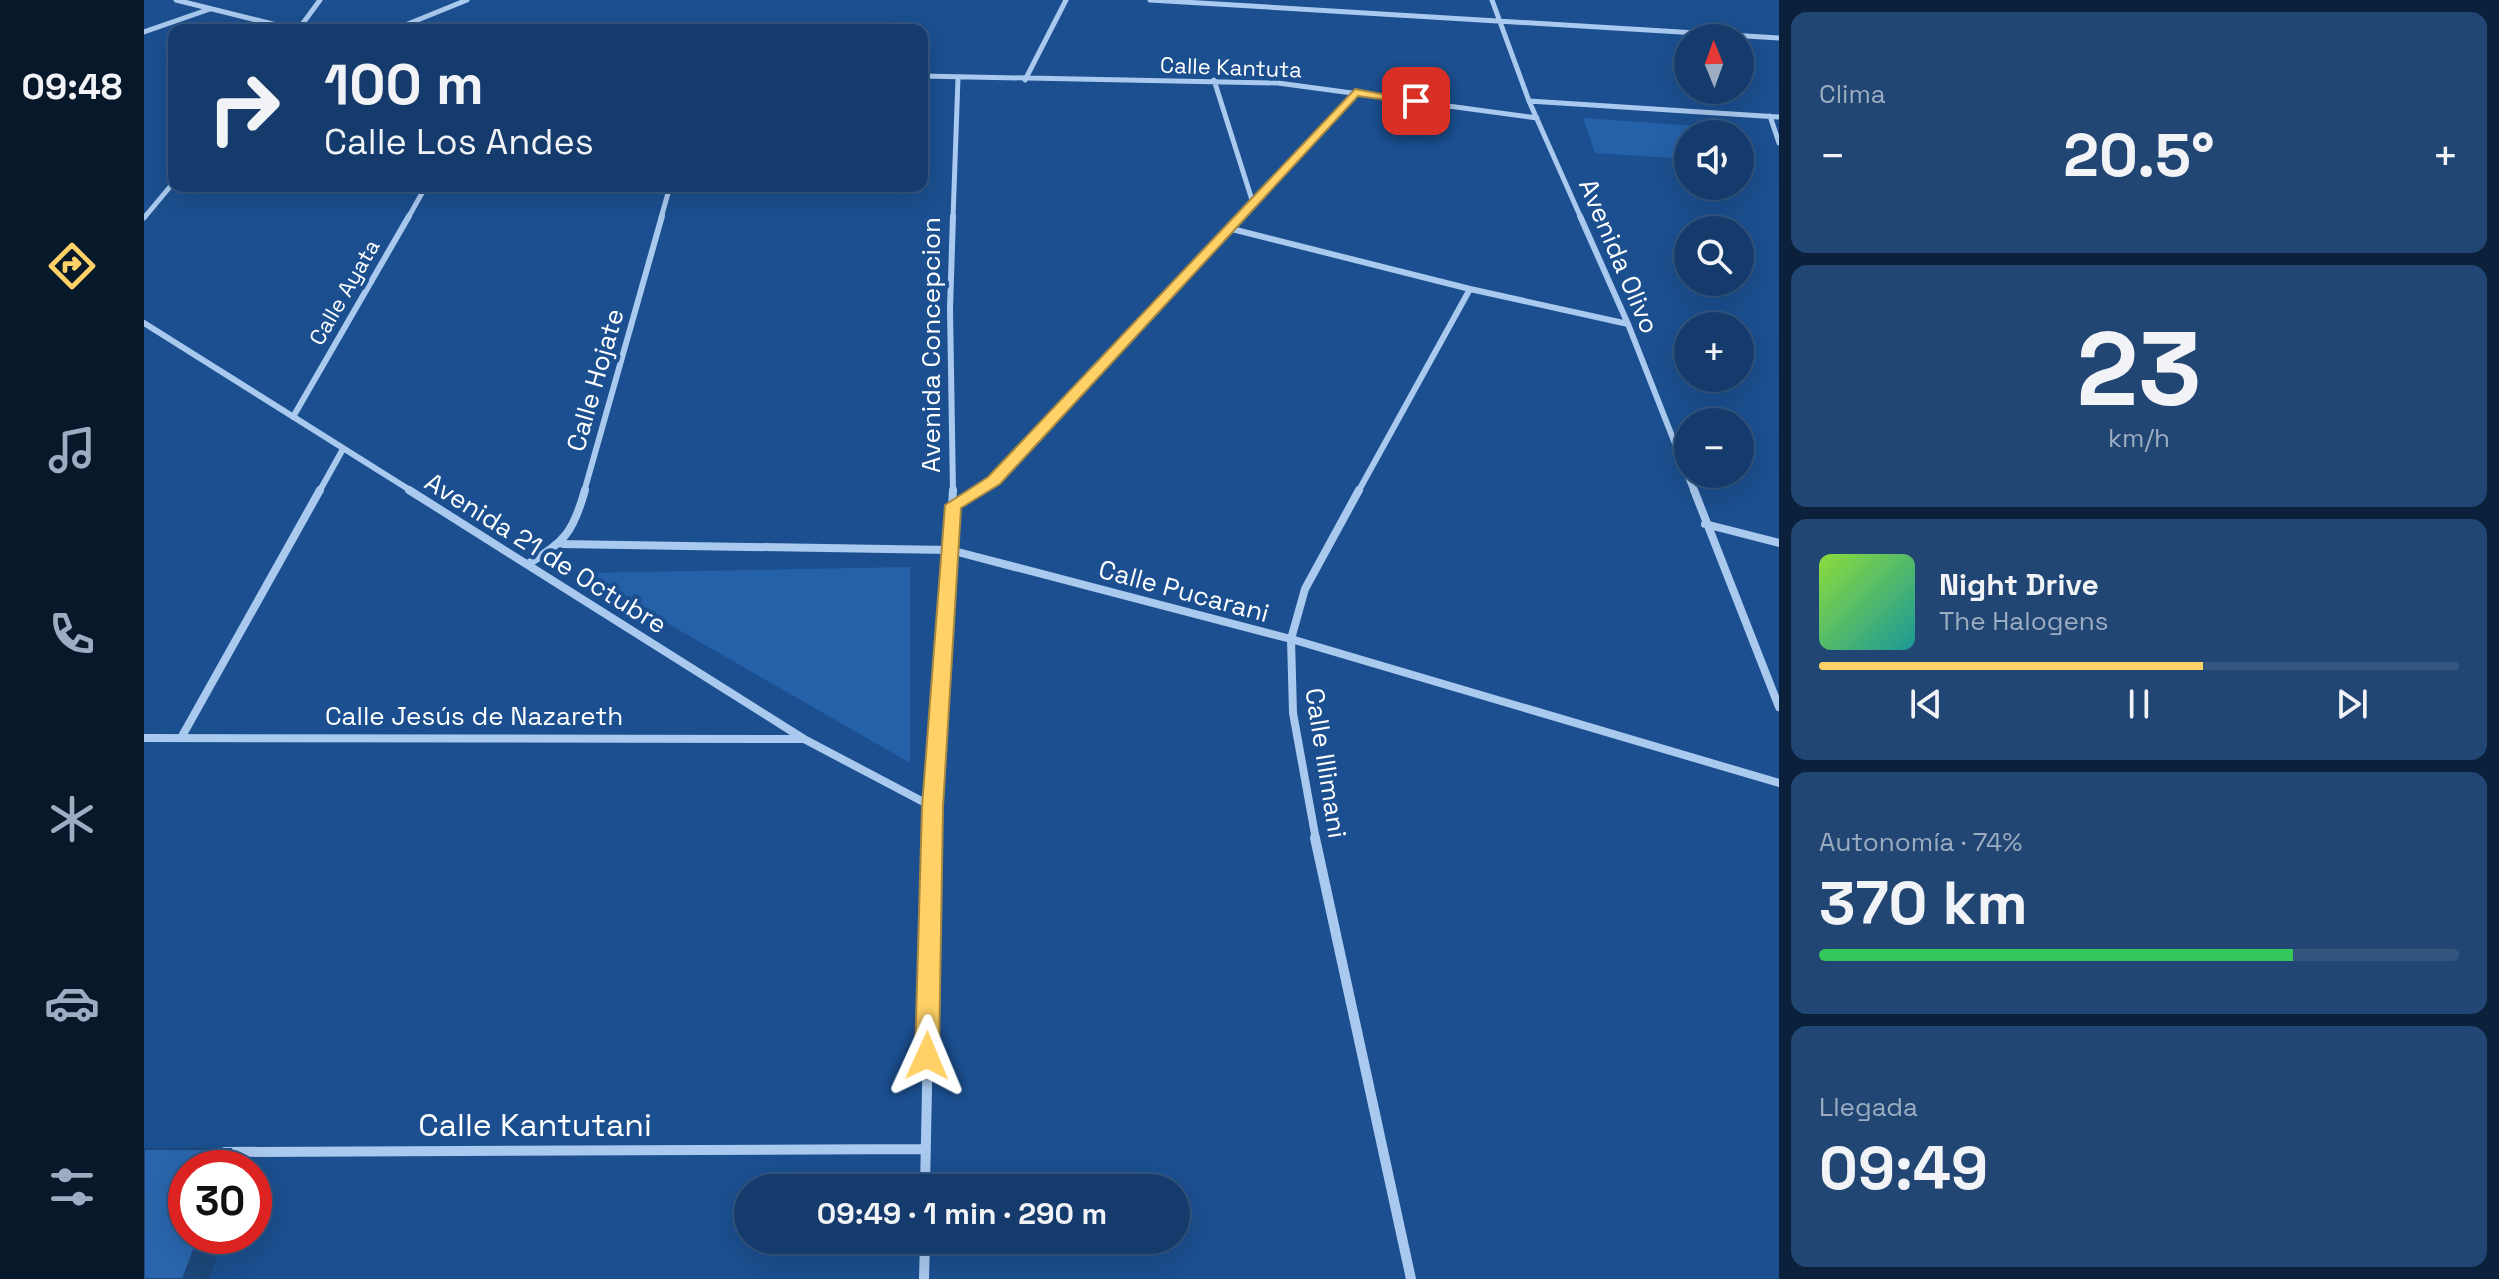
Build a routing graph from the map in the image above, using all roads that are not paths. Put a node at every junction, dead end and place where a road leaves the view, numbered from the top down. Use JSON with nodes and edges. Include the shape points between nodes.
{"nodes":[{"id":1,"x":176,"y":0,"type":"edge"},
{"id":2,"x":320,"y":0,"type":"edge"},
{"id":3,"x":467,"y":0,"type":"edge"},
{"id":4,"x":1066,"y":0,"type":"edge"},
{"id":5,"x":1150,"y":0,"type":"edge"},
{"id":6,"x":1492,"y":0,"type":"edge"},
{"id":7,"x":211,"y":9,"type":"junction"},
{"id":8,"x":1498,"y":20,"type":"junction"},
{"id":9,"x":272,"y":24,"type":"edge"},
{"id":10,"x":302,"y":24,"type":"edge"},
{"id":11,"x":408,"y":24,"type":"edge"},
{"id":12,"x":144,"y":32,"type":"edge"},
{"id":13,"x":1779,"y":38,"type":"edge"},
{"id":14,"x":928,"y":76,"type":"edge"},
{"id":15,"x":958,"y":78,"type":"junction"},
{"id":16,"x":1025,"y":80,"type":"junction"},
{"id":17,"x":1214,"y":80,"type":"junction"},
{"id":18,"x":1355,"y":92,"type":"junction"},
{"id":19,"x":1529,"y":101,"type":"junction"},
{"id":20,"x":1770,"y":116,"type":"junction"},
{"id":21,"x":1779,"y":117,"type":"edge"},
{"id":22,"x":1537,"y":118,"type":"junction"},
{"id":23,"x":1779,"y":143,"type":"edge"},
{"id":24,"x":168,"y":189,"type":"edge"},
{"id":25,"x":423,"y":192,"type":"edge"},
{"id":26,"x":668,"y":192,"type":"edge"},
{"id":27,"x":1252,"y":200,"type":"junction"},
{"id":28,"x":144,"y":218,"type":"edge"},
{"id":29,"x":1228,"y":228,"type":"junction"},
{"id":30,"x":1470,"y":289,"type":"junction"},
{"id":31,"x":144,"y":323,"type":"edge"},
{"id":32,"x":1628,"y":324,"type":"junction"},
{"id":33,"x":293,"y":417,"type":"junction"},
{"id":34,"x":343,"y":449,"type":"junction"},
{"id":35,"x":953,"y":505,"type":"junction"},
{"id":36,"x":1705,"y":524,"type":"junction"},
{"id":37,"x":1779,"y":543,"type":"edge"},
{"id":38,"x":561,"y":544,"type":"junction"},
{"id":39,"x":950,"y":550,"type":"junction"},
{"id":40,"x":528,"y":564,"type":"junction"},
{"id":41,"x":1291,"y":639,"type":"junction"},
{"id":42,"x":1779,"y":707,"type":"edge"},
{"id":43,"x":144,"y":738,"type":"edge"},
{"id":44,"x":181,"y":738,"type":"junction"},
{"id":45,"x":804,"y":739,"type":"junction"},
{"id":46,"x":1779,"y":783,"type":"edge"},
{"id":47,"x":933,"y":807,"type":"junction"},
{"id":48,"x":925,"y":1149,"type":"junction"},
{"id":49,"x":272,"y":1152,"type":"edge"},
{"id":50,"x":925,"y":1174,"type":"edge"},
{"id":51,"x":925,"y":1254,"type":"edge"},
{"id":52,"x":924,"y":1279,"type":"edge"},
{"id":53,"x":1411,"y":1279,"type":"edge"}],
"edges":[{"from":1,"to":7,"type":"street"},
{"from":2,"to":10,"type":"street"},
{"from":3,"to":11,"type":"street"},
{"from":4,"to":16,"type":"street"},
{"from":5,"to":8,"type":"street"},
{"from":6,"to":8,"type":"street","name":"Avenida Olivo"},
{"from":7,"to":9,"type":"street"},
{"from":7,"to":12,"type":"street"},
{"from":8,"to":13,"type":"street"},
{"from":8,"to":19,"type":"street","name":"Avenida Olivo"},
{"from":14,"to":15,"type":"street","name":"Calle Kantuta"},
{"from":15,"to":16,"type":"street","name":"Calle Kantuta"},
{"from":15,"to":35,"type":"street","name":"Avenida Concepcion","via":[[950,309]]},
{"from":16,"to":17,"type":"street","name":"Calle Kantuta"},
{"from":17,"to":18,"type":"street","name":"Calle Kantuta"},
{"from":17,"to":27,"type":"street"},
{"from":18,"to":22,"type":"street","name":"Calle Kantuta"},
{"from":18,"to":27,"type":"street"},
{"from":19,"to":20,"type":"street"},
{"from":19,"to":22,"type":"street","name":"Avenida Olivo"},
{"from":20,"to":21,"type":"street"},
{"from":20,"to":23,"type":"street"},
{"from":22,"to":32,"type":"street","name":"Avenida Olivo"},
{"from":24,"to":28,"type":"street"},
{"from":25,"to":33,"type":"street","name":"Calle Ayata"},
{"from":26,"to":38,"type":"street","name":"Calle Hojate","via":[[579,512]]},
{"from":27,"to":29,"type":"street"},
{"from":29,"to":30,"type":"street"},
{"from":29,"to":35,"type":"street","via":[[994,481]]},
{"from":30,"to":32,"type":"street"},
{"from":30,"to":41,"type":"street","name":"Calle Illimani","via":[[1305,589]]},
{"from":31,"to":33,"type":"street","name":"Avenida 21 de Octubre"},
{"from":32,"to":36,"type":"street","name":"Avenida Olivo"},
{"from":33,"to":34,"type":"street","name":"Avenida 21 de Octubre"},
{"from":34,"to":40,"type":"street","name":"Avenida 21 de Octubre"},
{"from":34,"to":44,"type":"street"},
{"from":35,"to":39,"type":"street","name":"Avenida Concepcion"},
{"from":36,"to":37,"type":"street"},
{"from":36,"to":42,"type":"street","name":"Avenida Olivo"},
{"from":38,"to":39,"type":"street","name":"Calle Pucarani"},
{"from":38,"to":40,"type":"street"},
{"from":39,"to":41,"type":"street","name":"Calle Pucarani"},
{"from":39,"to":47,"type":"street","name":"Avenida Concepcion"},
{"from":40,"to":45,"type":"street","name":"Avenida 21 de Octubre"},
{"from":41,"to":46,"type":"street","name":"Calle Pucarani"},
{"from":41,"to":53,"type":"street","name":"Calle Illimani","via":[[1293,713],[1314,831]]},
{"from":43,"to":44,"type":"street","name":"Calle Jesús de Nazareth"},
{"from":44,"to":45,"type":"street","name":"Calle Jesús de Nazareth"},
{"from":45,"to":47,"type":"street","name":"Avenida 21 de Octubre"},
{"from":47,"to":48,"type":"street","name":"Avenida Concepcion"},
{"from":48,"to":49,"type":"street","name":"Calle Kantutani"},
{"from":48,"to":50,"type":"street","name":"Avenida Concepcion"},
{"from":51,"to":52,"type":"street"}]}
